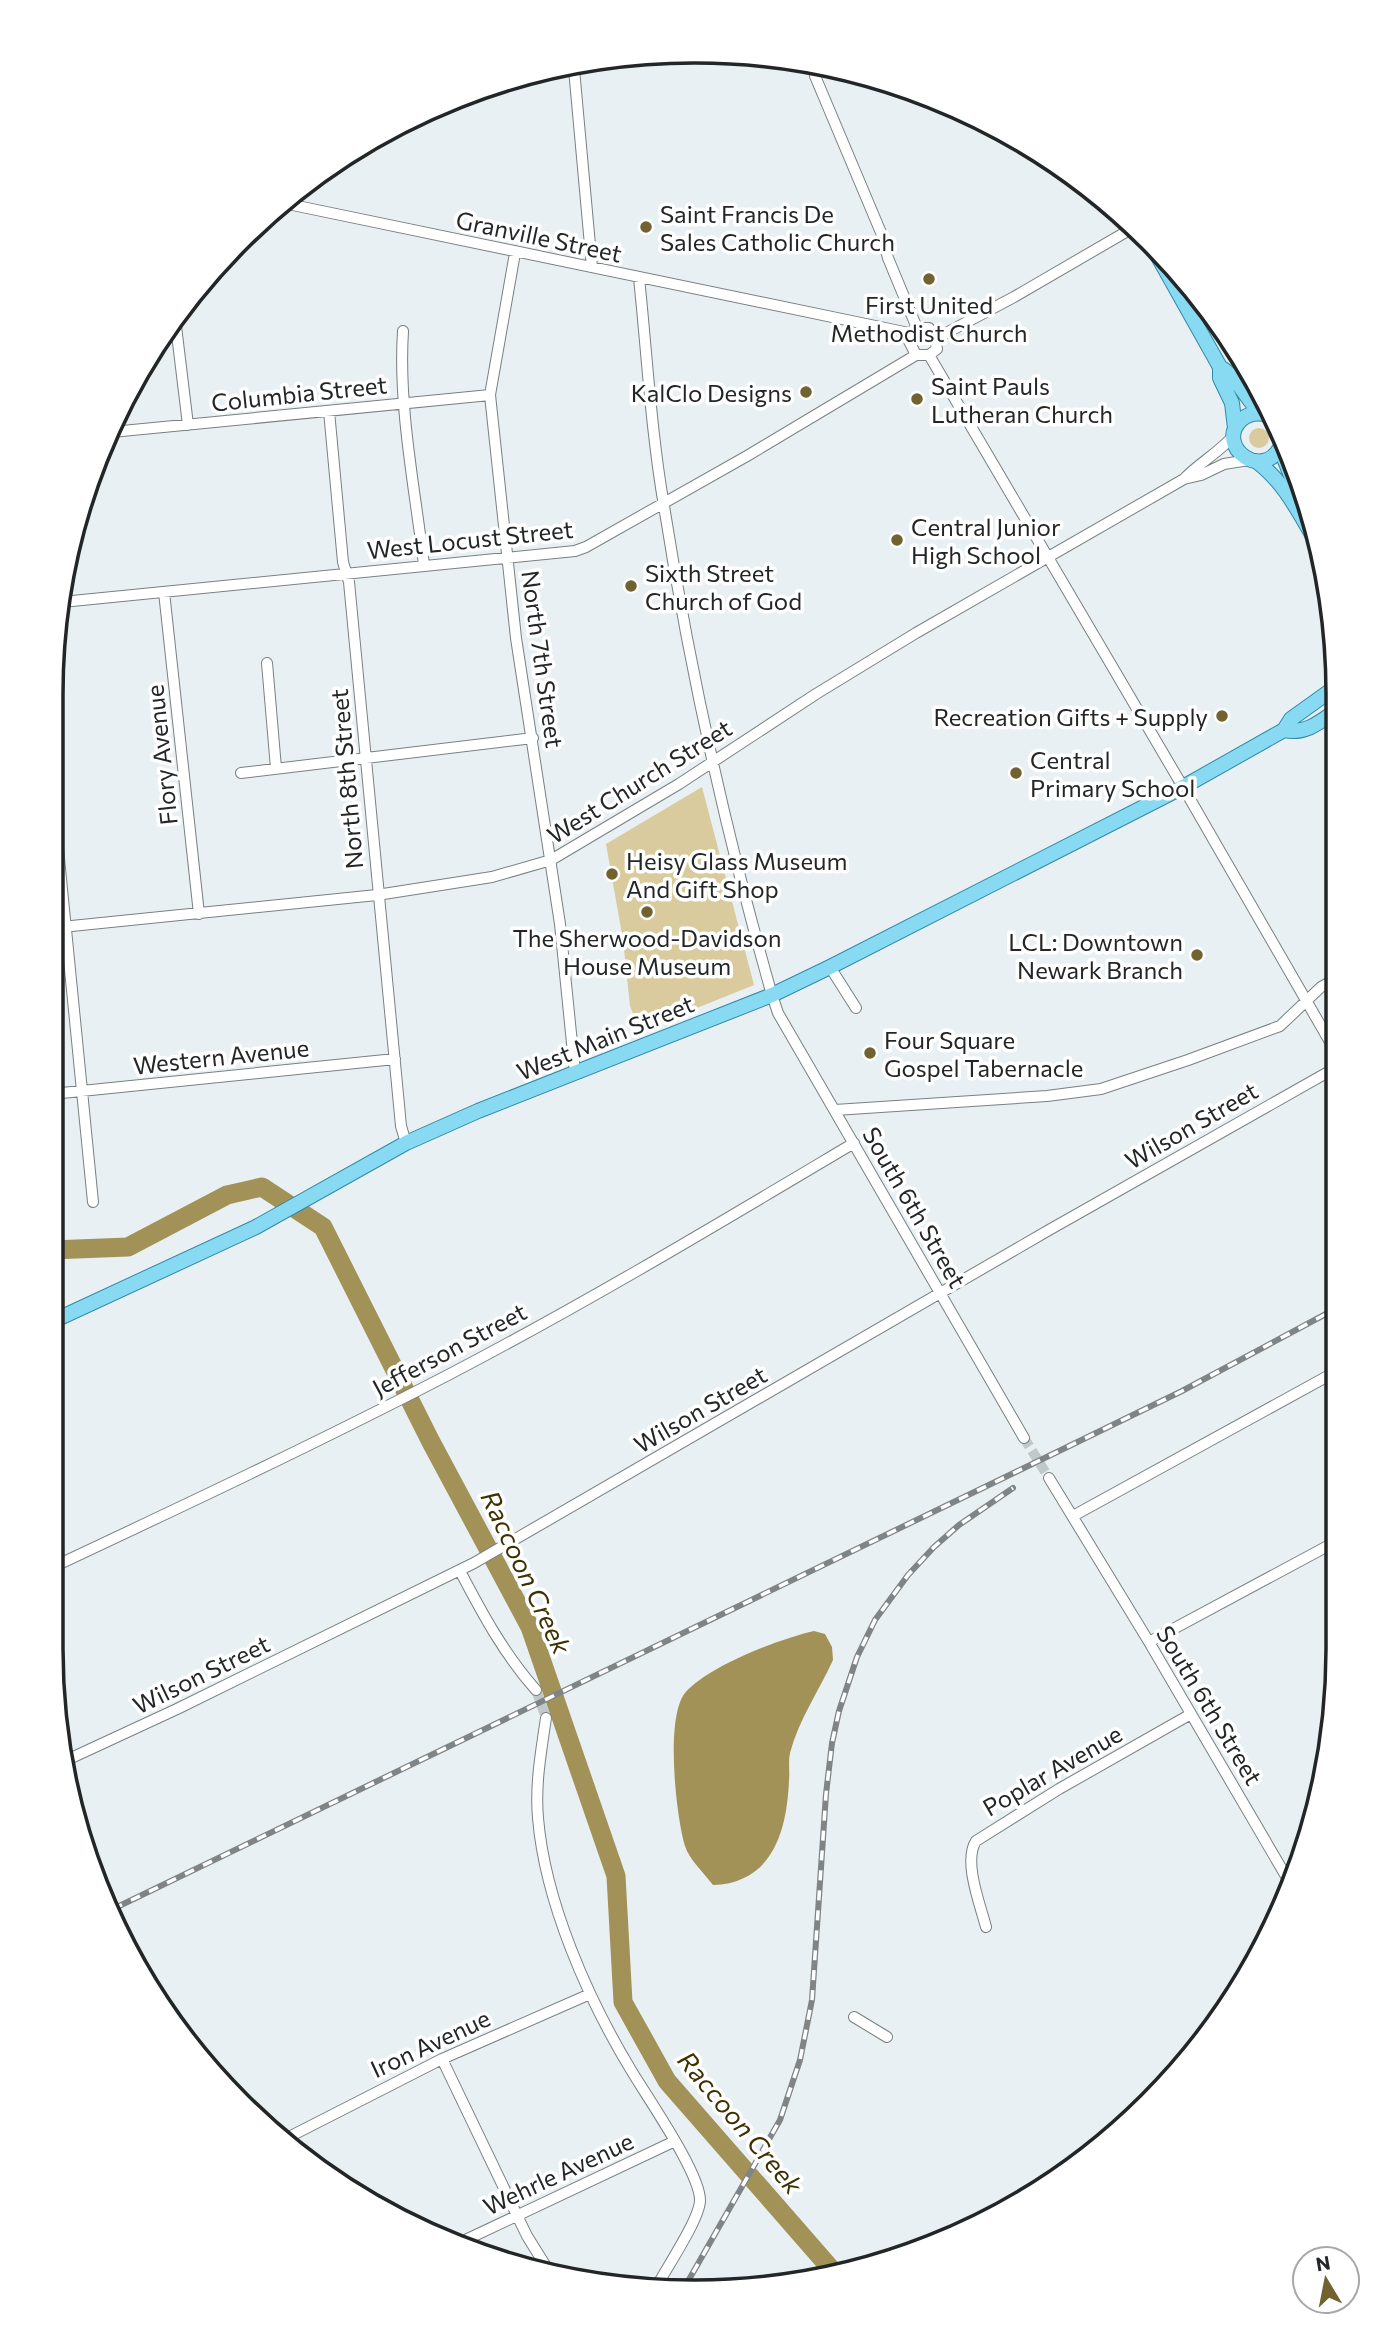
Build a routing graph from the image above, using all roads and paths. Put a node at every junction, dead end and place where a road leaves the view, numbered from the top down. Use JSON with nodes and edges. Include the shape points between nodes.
{"nodes":[{"id":1,"x":574,"y":74,"type":"edge"},
{"id":2,"x":815,"y":76,"type":"dead end"},
{"id":3,"x":296,"y":205,"type":"edge"},
{"id":4,"x":1125,"y":233,"type":"edge"},
{"id":5,"x":515,"y":253,"type":"junction"},
{"id":6,"x":592,"y":267,"type":"junction"},
{"id":7,"x":639,"y":278,"type":"junction"},
{"id":8,"x":1172,"y":281,"type":"edge"},
{"id":9,"x":403,"y":331,"type":"dead end"},
{"id":10,"x":913,"y":331,"type":"junction"},
{"id":11,"x":176,"y":334,"type":"edge"},
{"id":12,"x":935,"y":339,"type":"junction"},
{"id":13,"x":916,"y":355,"type":"junction"},
{"id":14,"x":929,"y":355,"type":"junction"},
{"id":15,"x":1220,"y":367,"type":"junction"},
{"id":16,"x":490,"y":394,"type":"junction"},
{"id":17,"x":405,"y":403,"type":"junction"},
{"id":18,"x":1257,"y":408,"type":"edge"},
{"id":19,"x":329,"y":411,"type":"junction"},
{"id":20,"x":1261,"y":415,"type":"edge"},
{"id":21,"x":188,"y":425,"type":"junction"},
{"id":22,"x":121,"y":431,"type":"edge"},
{"id":23,"x":1234,"y":431,"type":"junction"},
{"id":24,"x":1277,"y":451,"type":"edge"},
{"id":25,"x":1252,"y":461,"type":"junction"},
{"id":26,"x":1184,"y":479,"type":"junction"},
{"id":27,"x":663,"y":503,"type":"junction"},
{"id":28,"x":1298,"y":511,"type":"edge"},
{"id":29,"x":508,"y":557,"type":"junction"},
{"id":30,"x":1047,"y":557,"type":"junction"},
{"id":31,"x":424,"y":565,"type":"junction"},
{"id":32,"x":346,"y":573,"type":"junction"},
{"id":33,"x":164,"y":592,"type":"junction"},
{"id":34,"x":70,"y":601,"type":"edge"},
{"id":35,"x":267,"y":663,"type":"dead end"},
{"id":36,"x":1326,"y":694,"type":"edge"},
{"id":37,"x":1326,"y":717,"type":"edge"},
{"id":38,"x":1284,"y":730,"type":"junction"},
{"id":39,"x":533,"y":738,"type":"junction"},
{"id":40,"x":365,"y":757,"type":"junction"},
{"id":41,"x":712,"y":762,"type":"junction"},
{"id":42,"x":276,"y":768,"type":"junction"},
{"id":43,"x":241,"y":773,"type":"dead end"},
{"id":44,"x":1183,"y":787,"type":"junction"},
{"id":45,"x":551,"y":860,"type":"junction"},
{"id":46,"x":377,"y":895,"type":"junction"},
{"id":47,"x":63,"y":906,"type":"edge"},
{"id":48,"x":199,"y":914,"type":"junction"},
{"id":49,"x":65,"y":927,"type":"junction"},
{"id":50,"x":830,"y":967,"type":"junction"},
{"id":51,"x":1326,"y":985,"type":"edge"},
{"id":52,"x":772,"y":995,"type":"junction"},
{"id":53,"x":1306,"y":1003,"type":"junction"},
{"id":54,"x":856,"y":1007,"type":"dead end"},
{"id":55,"x":1326,"y":1037,"type":"edge"},
{"id":56,"x":395,"y":1059,"type":"junction"},
{"id":57,"x":575,"y":1073,"type":"junction"},
{"id":58,"x":1326,"y":1073,"type":"edge"},
{"id":59,"x":81,"y":1091,"type":"junction"},
{"id":60,"x":63,"y":1093,"type":"edge"},
{"id":61,"x":835,"y":1110,"type":"junction"},
{"id":62,"x":406,"y":1143,"type":"junction"},
{"id":63,"x":854,"y":1143,"type":"junction"},
{"id":64,"x":93,"y":1202,"type":"dead end"},
{"id":65,"x":940,"y":1293,"type":"junction"},
{"id":66,"x":63,"y":1316,"type":"edge"},
{"id":67,"x":1326,"y":1377,"type":"edge"},
{"id":68,"x":1024,"y":1438,"type":"tunnel mouth"},
{"id":69,"x":1049,"y":1478,"type":"tunnel mouth"},
{"id":70,"x":1073,"y":1516,"type":"junction"},
{"id":71,"x":1326,"y":1547,"type":"edge"},
{"id":72,"x":63,"y":1562,"type":"edge"},
{"id":73,"x":460,"y":1571,"type":"junction"},
{"id":74,"x":1149,"y":1642,"type":"junction"},
{"id":75,"x":536,"y":1690,"type":"tunnel mouth"},
{"id":76,"x":1191,"y":1714,"type":"junction"},
{"id":77,"x":546,"y":1718,"type":"tunnel mouth"},
{"id":78,"x":73,"y":1757,"type":"edge"},
{"id":79,"x":1284,"y":1873,"type":"edge"},
{"id":80,"x":986,"y":1927,"type":"dead end"},
{"id":81,"x":590,"y":1994,"type":"junction"},
{"id":82,"x":854,"y":2017,"type":"dead end"},
{"id":83,"x":887,"y":2037,"type":"dead end"},
{"id":84,"x":442,"y":2059,"type":"junction"},
{"id":85,"x":292,"y":2135,"type":"edge"},
{"id":86,"x":675,"y":2141,"type":"junction"},
{"id":87,"x":517,"y":2215,"type":"junction"},
{"id":88,"x":470,"y":2238,"type":"edge"},
{"id":89,"x":543,"y":2261,"type":"edge"},
{"id":90,"x":661,"y":2279,"type":"edge"}],
"edges":[{"from":1,"to":6,"type":"street"},
{"from":2,"to":10,"type":"street","via":[[882,235]]},
{"from":3,"to":5,"type":"street","name":"Granville Street"},
{"from":4,"to":12,"type":"street"},
{"from":5,"to":6,"type":"street","name":"Granville Street"},
{"from":5,"to":16,"type":"street","name":"North 7th Street"},
{"from":6,"to":7,"type":"street","name":"Granville Street"},
{"from":7,"to":10,"type":"street","name":"Granville Street"},
{"from":7,"to":27,"type":"street","name":"South 6th Street"},
{"from":8,"to":15,"type":"main road"},
{"from":9,"to":17,"type":"street"},
{"from":10,"to":12,"type":"street","via":[[929,328]]},
{"from":10,"to":13,"type":"street","via":[[909,341]]},
{"from":11,"to":21,"type":"street"},
{"from":12,"to":14,"type":"street","via":[[937,349]]},
{"from":13,"to":14,"type":"street"},
{"from":13,"to":27,"type":"street","name":"West Locust Street"},
{"from":14,"to":30,"type":"street"},
{"from":15,"to":18,"type":"main road","via":[[1231,373]]},
{"from":15,"to":23,"type":"main road","via":[[1232,403]]},
{"from":16,"to":17,"type":"street","name":"Columbia Street"},
{"from":16,"to":29,"type":"street","name":"North 7th Street"},
{"from":17,"to":19,"type":"street","name":"Columbia Street"},
{"from":17,"to":31,"type":"street"},
{"from":19,"to":21,"type":"street","name":"Columbia Street"},
{"from":19,"to":32,"type":"street","name":"North 8th Street"},
{"from":20,"to":23,"type":"main road","via":[[1246,416]]},
{"from":21,"to":22,"type":"street","name":"Columbia Street"},
{"from":23,"to":25,"type":"main road","via":[[1237,450]]},
{"from":23,"to":26,"type":"street","name":"West Church Street","via":[[1226,444]]},
{"from":24,"to":25,"type":"main road","via":[[1273,457]]},
{"from":25,"to":26,"type":"street","name":"West Church Street","via":[[1224,464]]},
{"from":25,"to":28,"type":"main road","via":[[1275,477]]},
{"from":26,"to":30,"type":"street","name":"West Church Street"},
{"from":27,"to":29,"type":"street","name":"West Locust Street","via":[[575,551]]},
{"from":27,"to":41,"type":"street","name":"South 6th Street"},
{"from":29,"to":31,"type":"street","name":"West Locust Street"},
{"from":29,"to":39,"type":"street","name":"North 7th Street"},
{"from":30,"to":41,"type":"street","name":"West Church Street","via":[[906,639]]},
{"from":30,"to":44,"type":"street"},
{"from":31,"to":32,"type":"street","name":"West Locust Street"},
{"from":32,"to":33,"type":"street","name":"West Locust Street"},
{"from":32,"to":40,"type":"street","name":"North 8th Street"},
{"from":33,"to":34,"type":"street","name":"West Locust Street"},
{"from":33,"to":48,"type":"street","name":"Flory Avenue"},
{"from":35,"to":42,"type":"street"},
{"from":36,"to":38,"type":"main road","via":[[1291,719]]},
{"from":37,"to":38,"type":"main road","via":[[1304,731]]},
{"from":38,"to":44,"type":"main road","name":"West Main Street"},
{"from":39,"to":40,"type":"street"},
{"from":39,"to":45,"type":"street","name":"North 7th Street"},
{"from":40,"to":42,"type":"street"},
{"from":40,"to":46,"type":"street","name":"North 8th Street"},
{"from":41,"to":45,"type":"street","name":"West Church Street"},
{"from":41,"to":52,"type":"street","name":"South 6th Street"},
{"from":42,"to":43,"type":"street"},
{"from":44,"to":50,"type":"main road","name":"West Main Street"},
{"from":44,"to":53,"type":"street"},
{"from":45,"to":46,"type":"street","name":"West Church Street","via":[[492,877]]},
{"from":45,"to":57,"type":"street","name":"North 7th Street"},
{"from":46,"to":48,"type":"street","name":"West Church Street"},
{"from":46,"to":56,"type":"street","name":"North 8th Street"},
{"from":47,"to":49,"type":"street"},
{"from":48,"to":49,"type":"street","name":"West Church Street"},
{"from":49,"to":59,"type":"street"},
{"from":50,"to":52,"type":"main road","name":"West Main Street"},
{"from":50,"to":54,"type":"street"},
{"from":51,"to":53,"type":"street"},
{"from":52,"to":57,"type":"main road","name":"West Main Street"},
{"from":52,"to":61,"type":"street","name":"South 6th Street"},
{"from":53,"to":55,"type":"street"},
{"from":53,"to":61,"type":"street","via":[[1280,1026],[1089,1092]]},
{"from":56,"to":59,"type":"street","name":"Western Avenue"},
{"from":56,"to":62,"type":"street","name":"North 8th Street"},
{"from":57,"to":62,"type":"main road","name":"West Main Street"},
{"from":58,"to":65,"type":"street","name":"Wilson Street"},
{"from":59,"to":60,"type":"street","name":"Western Avenue"},
{"from":59,"to":64,"type":"street"},
{"from":61,"to":63,"type":"street","name":"South 6th Street"},
{"from":62,"to":66,"type":"main road","name":"West Main Street","via":[[256,1227]]},
{"from":63,"to":65,"type":"street","name":"South 6th Street"},
{"from":63,"to":72,"type":"street","name":"Jefferson Street","via":[[453,1372]]},
{"from":65,"to":68,"type":"street","name":"South 6th Street"},
{"from":65,"to":73,"type":"street","name":"Wilson Street"},
{"from":67,"to":70,"type":"street"},
{"from":69,"to":70,"type":"street","name":"South 6th Street"},
{"from":70,"to":74,"type":"street","name":"South 6th Street"},
{"from":71,"to":74,"type":"street"},
{"from":73,"to":75,"type":"street","via":[[514,1665]]},
{"from":73,"to":78,"type":"street","name":"Wilson Street"},
{"from":74,"to":76,"type":"street","name":"South 6th Street"},
{"from":76,"to":79,"type":"street","name":"South 6th Street"},
{"from":76,"to":80,"type":"street","name":"Poplar Avenue","via":[[976,1841],[971,1866]]},
{"from":77,"to":81,"type":"street","via":[[537,1783],[543,1853],[566,1934]]},
{"from":81,"to":84,"type":"street","name":"Iron Avenue"},
{"from":81,"to":86,"type":"street"},
{"from":82,"to":83,"type":"street"},
{"from":84,"to":85,"type":"street","name":"Iron Avenue"},
{"from":84,"to":87,"type":"street"},
{"from":86,"to":87,"type":"street","name":"Wehrle Avenue"},
{"from":86,"to":90,"type":"street","via":[[694,2180],[699,2205]]},
{"from":87,"to":88,"type":"street","name":"Wehrle Avenue"},
{"from":87,"to":89,"type":"street"}]}
